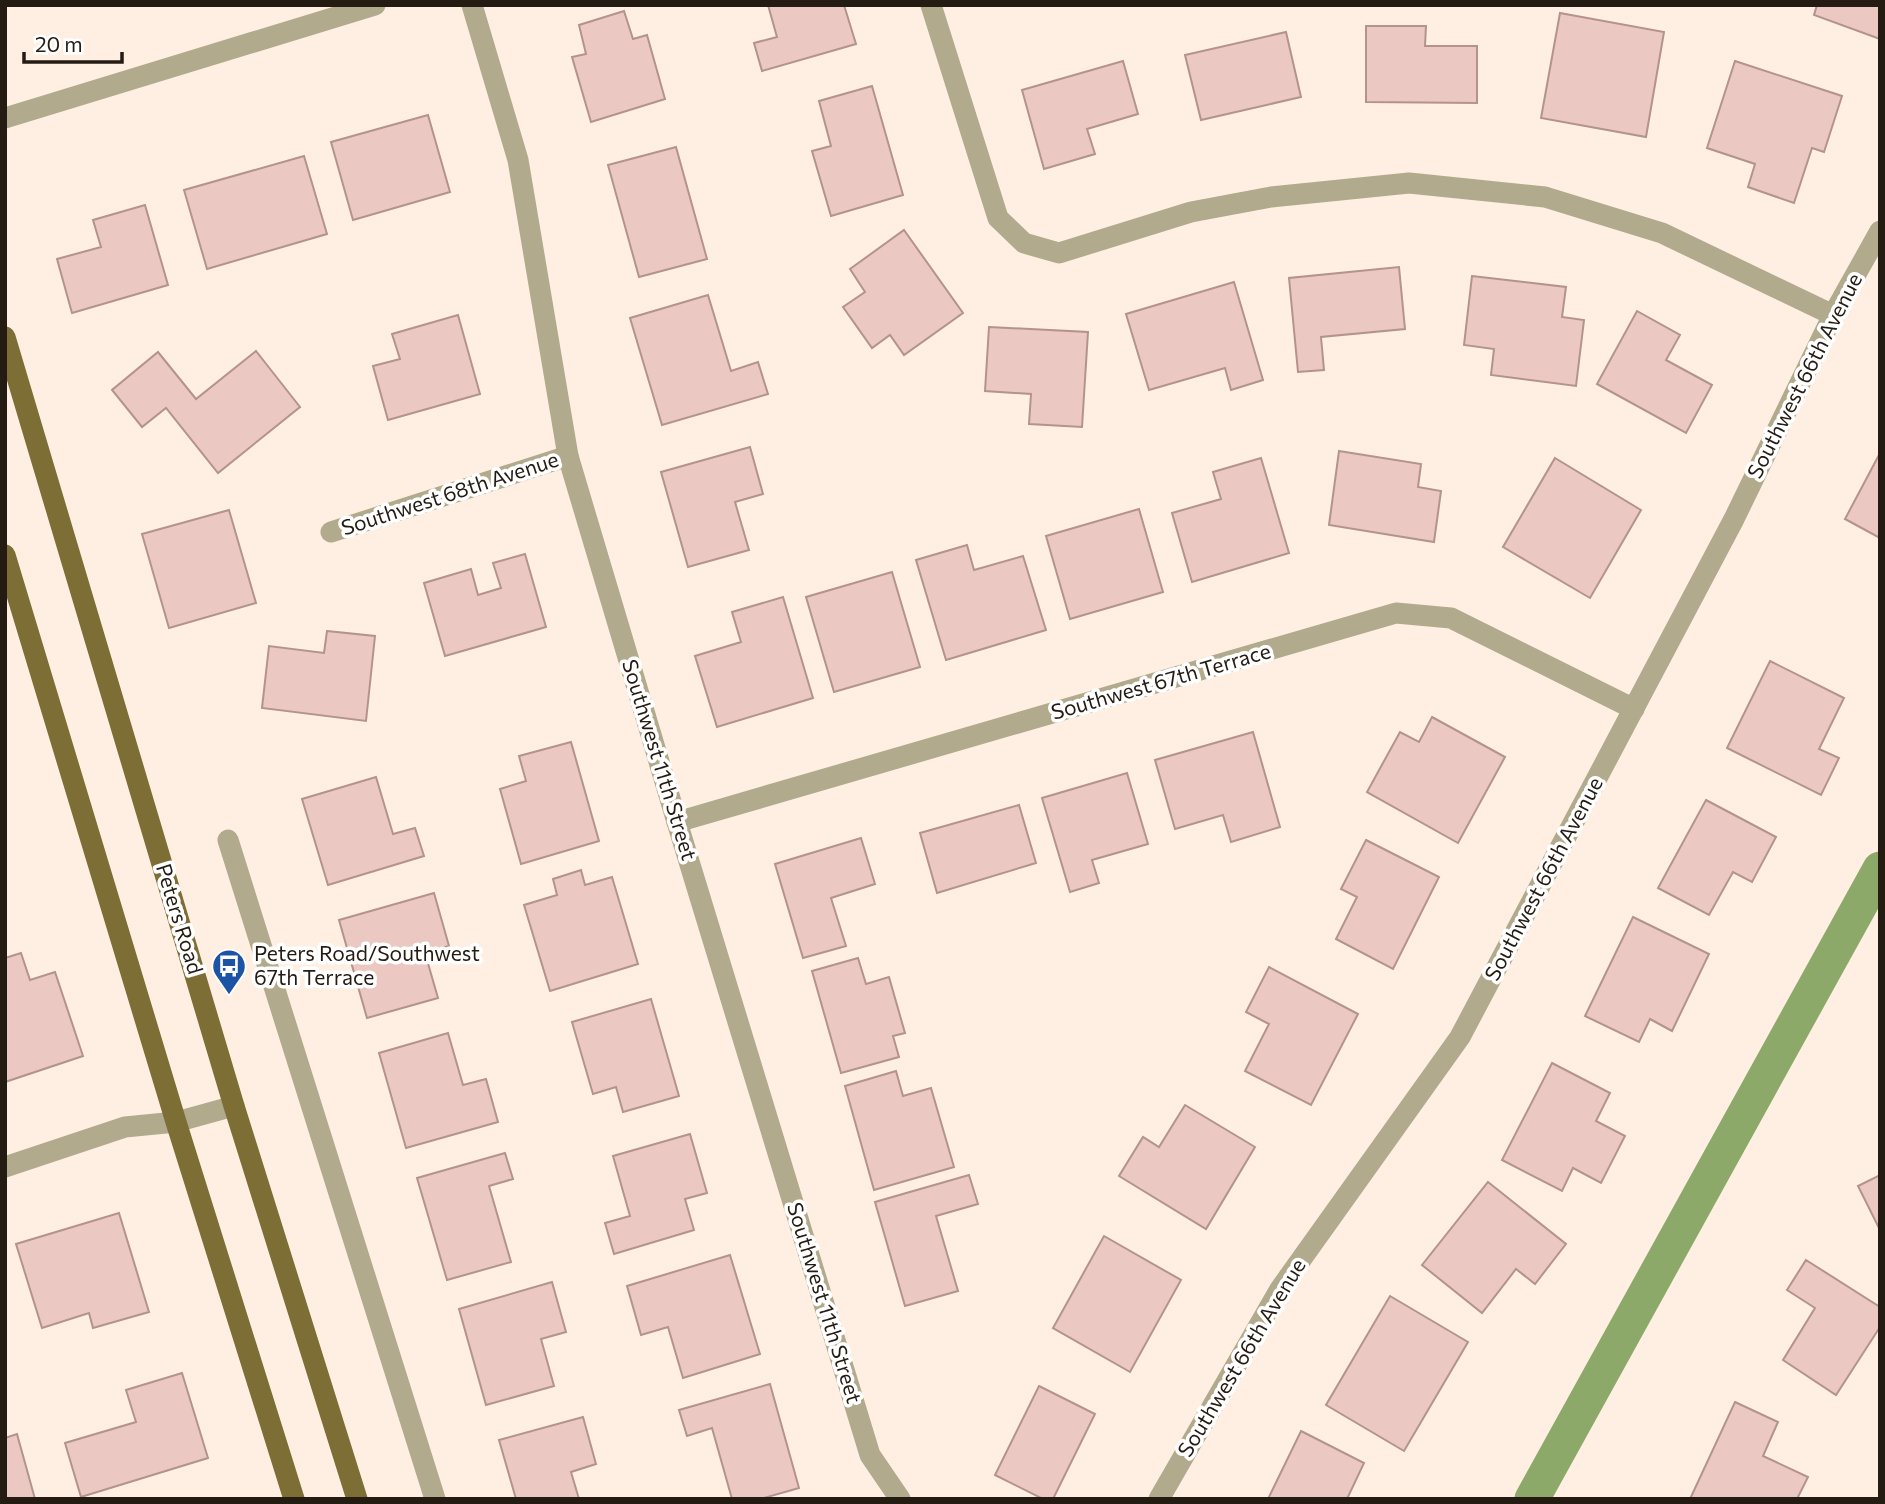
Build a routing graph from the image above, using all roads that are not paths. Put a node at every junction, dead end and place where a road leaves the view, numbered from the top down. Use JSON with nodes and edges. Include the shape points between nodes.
{"nodes":[{"id":1,"x":375,"y":5,"type":"edge"},
{"id":2,"x":472,"y":5,"type":"edge"},
{"id":3,"x":931,"y":5,"type":"edge"},
{"id":4,"x":5,"y":118,"type":"edge"},
{"id":5,"x":1880,"y":230,"type":"edge"},
{"id":6,"x":1833,"y":315,"type":"junction"},
{"id":7,"x":5,"y":337,"type":"edge"},
{"id":8,"x":568,"y":456,"type":"junction"},
{"id":9,"x":331,"y":532,"type":"dead end"},
{"id":10,"x":5,"y":555,"type":"edge"},
{"id":11,"x":1634,"y":709,"type":"junction"},
{"id":12,"x":677,"y":822,"type":"junction"},
{"id":13,"x":228,"y":840,"type":"dead end"},
{"id":14,"x":234,"y":1106,"type":"junction"},
{"id":15,"x":176,"y":1122,"type":"junction"},
{"id":16,"x":5,"y":1167,"type":"edge"},
{"id":17,"x":294,"y":1499,"type":"edge"},
{"id":18,"x":357,"y":1499,"type":"edge"},
{"id":19,"x":435,"y":1499,"type":"edge"},
{"id":20,"x":900,"y":1499,"type":"edge"},
{"id":21,"x":1159,"y":1499,"type":"edge"}],
"edges":[{"from":1,"to":4,"type":"street"},
{"from":2,"to":8,"type":"street","name":"Southwest 11th Street","via":[[518,160]]},
{"from":3,"to":6,"type":"street","via":[[998,218],[1024,243],[1059,253],[1191,212],[1271,197],[1409,183],[1545,197],[1662,233]]},
{"from":5,"to":6,"type":"street","name":"Southwest 66th Avenue"},
{"from":6,"to":11,"type":"street","name":"Southwest 66th Avenue","via":[[1734,519]]},
{"from":7,"to":14,"type":"main road","name":"Peters Road"},
{"from":8,"to":9,"type":"street","name":"Southwest 68th Avenue"},
{"from":8,"to":12,"type":"street","name":"Southwest 11th Street"},
{"from":10,"to":15,"type":"main road"},
{"from":11,"to":12,"type":"street","name":"Southwest 67th Terrace","via":[[1451,618],[1396,613]]},
{"from":11,"to":21,"type":"street","name":"Southwest 66th Avenue","via":[[1460,1037],[1280,1289]]},
{"from":12,"to":20,"type":"street","name":"Southwest 11th Street","via":[[870,1455]]},
{"from":13,"to":19,"type":"street"},
{"from":14,"to":15,"type":"street"},
{"from":14,"to":18,"type":"main road","name":"Peters Road"},
{"from":15,"to":16,"type":"street","via":[[125,1127]]},
{"from":15,"to":17,"type":"main road"}]}
